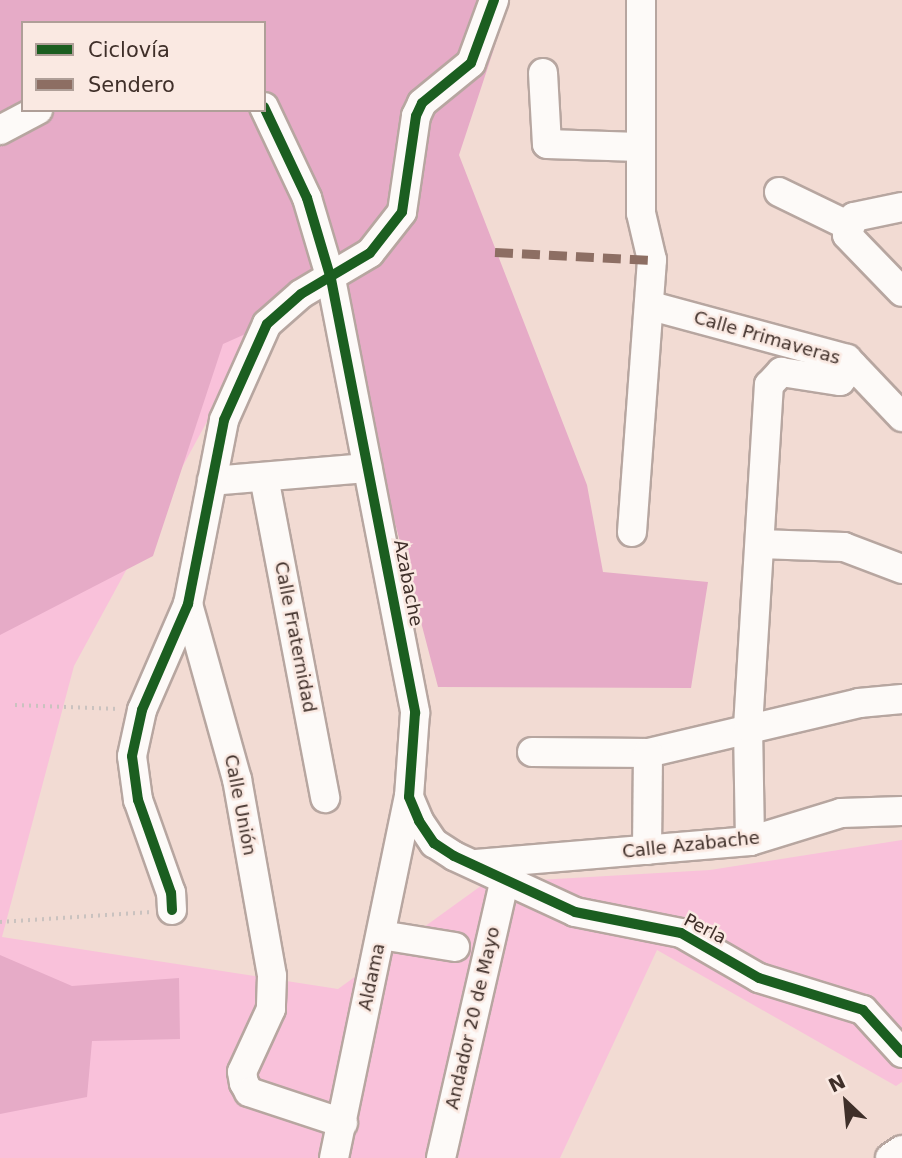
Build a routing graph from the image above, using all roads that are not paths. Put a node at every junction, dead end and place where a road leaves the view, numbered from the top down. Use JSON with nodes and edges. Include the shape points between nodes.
{"nodes":[{"id":1,"x":494,"y":0,"type":"edge"},
{"id":2,"x":641,"y":0,"type":"edge"},
{"id":3,"x":543,"y":73,"type":"dead end"},
{"id":4,"x":266,"y":111,"type":"edge"},
{"id":5,"x":34,"y":112,"type":"edge"},
{"id":6,"x":0,"y":131,"type":"edge"},
{"id":7,"x":639,"y":147,"type":"junction"},
{"id":8,"x":779,"y":192,"type":"dead end"},
{"id":9,"x":902,"y":207,"type":"edge"},
{"id":10,"x":847,"y":225,"type":"junction"},
{"id":11,"x":331,"y":279,"type":"junction"},
{"id":12,"x":902,"y":292,"type":"edge"},
{"id":13,"x":651,"y":306,"type":"junction"},
{"id":14,"x":853,"y":366,"type":"junction"},
{"id":15,"x":902,"y":417,"type":"edge"},
{"id":16,"x":367,"y":468,"type":"junction"},
{"id":17,"x":264,"y":477,"type":"junction"},
{"id":18,"x":212,"y":481,"type":"junction"},
{"id":19,"x":632,"y":532,"type":"dead end"},
{"id":20,"x":760,"y":544,"type":"junction"},
{"id":21,"x":902,"y":569,"type":"edge"},
{"id":22,"x":188,"y":604,"type":"junction"},
{"id":23,"x":902,"y":699,"type":"edge"},
{"id":24,"x":748,"y":727,"type":"junction"},
{"id":25,"x":532,"y":752,"type":"dead end"},
{"id":26,"x":648,"y":753,"type":"junction"},
{"id":27,"x":410,"y":797,"type":"junction"},
{"id":28,"x":325,"y":798,"type":"dead end"},
{"id":29,"x":902,"y":810,"type":"edge"},
{"id":30,"x":750,"y":841,"type":"junction"},
{"id":31,"x":647,"y":849,"type":"junction"},
{"id":32,"x":476,"y":864,"type":"junction"},
{"id":33,"x":505,"y":877,"type":"junction"},
{"id":34,"x":172,"y":910,"type":"road end"},
{"id":35,"x":381,"y":935,"type":"junction"},
{"id":36,"x":455,"y":947,"type":"dead end"},
{"id":37,"x":902,"y":1053,"type":"edge"},
{"id":38,"x":342,"y":1123,"type":"junction"},
{"id":39,"x":902,"y":1150,"type":"edge"},
{"id":40,"x":334,"y":1158,"type":"edge"},
{"id":41,"x":440,"y":1158,"type":"edge"},
{"id":42,"x":890,"y":1158,"type":"edge"}],
"edges":[{"from":1,"to":11,"type":"street","via":[[471,62],[422,103],[416,116],[402,212],[370,253]]},
{"from":2,"to":7,"type":"street"},
{"from":3,"to":7,"type":"street","via":[[547,144]]},
{"from":4,"to":11,"type":"street","name":"Azabache","via":[[307,198]]},
{"from":5,"to":6,"type":"street"},
{"from":7,"to":13,"type":"street","via":[[641,213],[652,260]]},
{"from":8,"to":10,"type":"street"},
{"from":9,"to":10,"type":"street","via":[[867,211]]},
{"from":10,"to":12,"type":"street","via":[[852,244]]},
{"from":11,"to":16,"type":"street","name":"Azabache"},
{"from":11,"to":18,"type":"street","via":[[301,295],[267,324],[224,420]]},
{"from":13,"to":14,"type":"street","name":"Calle Primaveras","via":[[847,359]]},
{"from":13,"to":19,"type":"street"},
{"from":14,"to":15,"type":"street","name":"Calle Primaveras"},
{"from":14,"to":20,"type":"street","via":[[840,381],[781,372],[771,379]]},
{"from":16,"to":17,"type":"street"},
{"from":16,"to":27,"type":"street","name":"Azabache","via":[[415,713]]},
{"from":17,"to":18,"type":"street"},
{"from":17,"to":28,"type":"street","name":"Calle Fraternidad"},
{"from":18,"to":22,"type":"street"},
{"from":20,"to":21,"type":"street","via":[[844,547]]},
{"from":20,"to":24,"type":"street"},
{"from":22,"to":34,"type":"street","via":[[142,710],[132,776],[171,893]]},
{"from":22,"to":38,"type":"street","name":"Calle Unión","via":[[237,779],[272,976],[271,1009],[242,1072],[244,1083],[249,1092]]},
{"from":23,"to":24,"type":"street"},
{"from":24,"to":26,"type":"street"},
{"from":24,"to":30,"type":"street"},
{"from":25,"to":26,"type":"street"},
{"from":26,"to":31,"type":"street"},
{"from":27,"to":32,"type":"street","via":[[434,843]]},
{"from":27,"to":35,"type":"street","name":"Aldama"},
{"from":29,"to":30,"type":"street","name":"Calle Azabache","via":[[841,813]]},
{"from":30,"to":31,"type":"street","name":"Calle Azabache"},
{"from":31,"to":32,"type":"street","name":"Calle Azabache"},
{"from":32,"to":33,"type":"street","name":"Perla"},
{"from":33,"to":37,"type":"street","name":"Perla","via":[[575,912],[681,933],[759,978],[863,1010]]},
{"from":33,"to":41,"type":"street","name":"Andador 20 de Mayo"},
{"from":35,"to":36,"type":"street"},
{"from":35,"to":38,"type":"street","name":"Aldama"},
{"from":38,"to":40,"type":"street","name":"Aldama"},
{"from":39,"to":42,"type":"street"}]}
